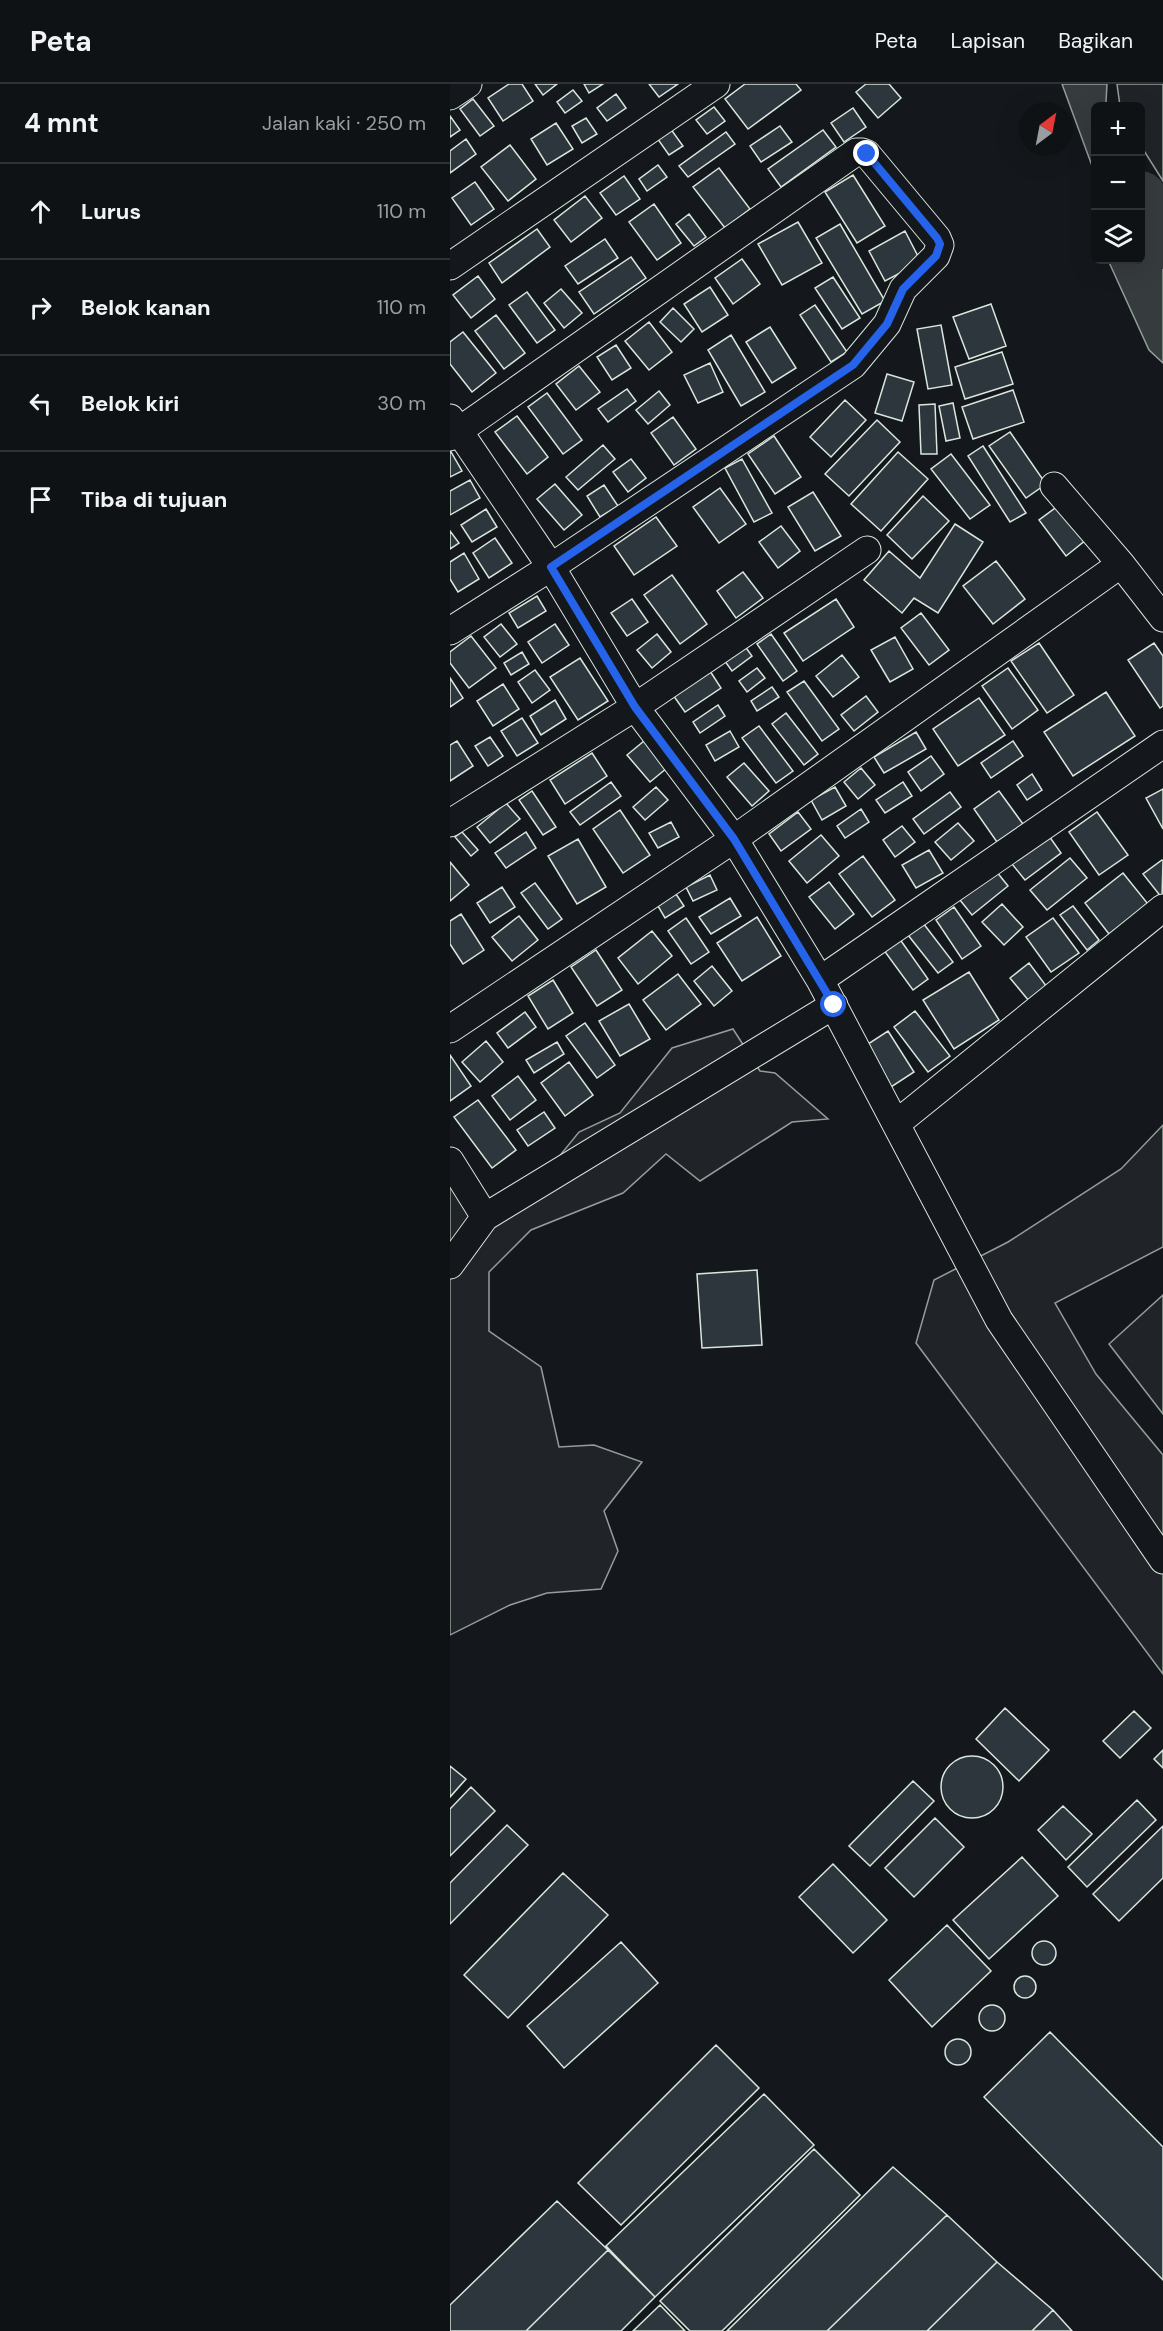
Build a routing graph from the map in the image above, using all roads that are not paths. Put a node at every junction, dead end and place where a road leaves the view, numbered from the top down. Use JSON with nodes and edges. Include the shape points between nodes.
{"nodes":[{"id":1,"x":468,"y":84,"type":"edge"},
{"id":2,"x":716,"y":84,"type":"edge"},
{"id":3,"x":450,"y":96,"type":"edge"},
{"id":4,"x":450,"y":266,"type":"edge"},
{"id":5,"x":453,"y":429,"type":"edge"},
{"id":6,"x":1054,"y":486,"type":"dead end"},
{"id":7,"x":867,"y":550,"type":"dead end"},
{"id":8,"x":1121,"y":564,"type":"junction"},
{"id":9,"x":551,"y":567,"type":"junction"},
{"id":10,"x":1163,"y":618,"type":"edge"},
{"id":11,"x":450,"y":631,"type":"edge"},
{"id":12,"x":635,"y":707,"type":"junction"},
{"id":13,"x":1163,"y":744,"type":"edge"},
{"id":14,"x":450,"y":823,"type":"edge"},
{"id":15,"x":734,"y":839,"type":"junction"},
{"id":16,"x":1163,"y":908,"type":"edge"},
{"id":17,"x":820,"y":980,"type":"junction"},
{"id":18,"x":834,"y":1005,"type":"junction"},
{"id":19,"x":450,"y":1029,"type":"edge"},
{"id":20,"x":896,"y":1124,"type":"junction"},
{"id":21,"x":450,"y":1161,"type":"edge"},
{"id":22,"x":485,"y":1216,"type":"junction"},
{"id":23,"x":450,"y":1265,"type":"edge"},
{"id":24,"x":1163,"y":1560,"type":"edge"}],
"edges":[{"from":1,"to":3,"type":"street"},
{"from":2,"to":4,"type":"street"},
{"from":5,"to":9,"type":"street"},
{"from":5,"to":9,"type":"street","via":[[856,152],[867,154],[937,238],[940,244],[936,256],[903,289],[887,324],[853,365]]},
{"from":6,"to":8,"type":"street"},
{"from":7,"to":12,"type":"street"},
{"from":8,"to":10,"type":"street"},
{"from":8,"to":15,"type":"street"},
{"from":9,"to":11,"type":"street"},
{"from":9,"to":12,"type":"street"},
{"from":12,"to":14,"type":"street"},
{"from":12,"to":15,"type":"street"},
{"from":13,"to":17,"type":"street"},
{"from":15,"to":17,"type":"street"},
{"from":15,"to":19,"type":"street"},
{"from":16,"to":20,"type":"street"},
{"from":17,"to":18,"type":"street"},
{"from":18,"to":20,"type":"street"},
{"from":18,"to":22,"type":"street"},
{"from":20,"to":24,"type":"street","via":[[999,1320]]},
{"from":21,"to":22,"type":"street"},
{"from":22,"to":23,"type":"street"}]}
